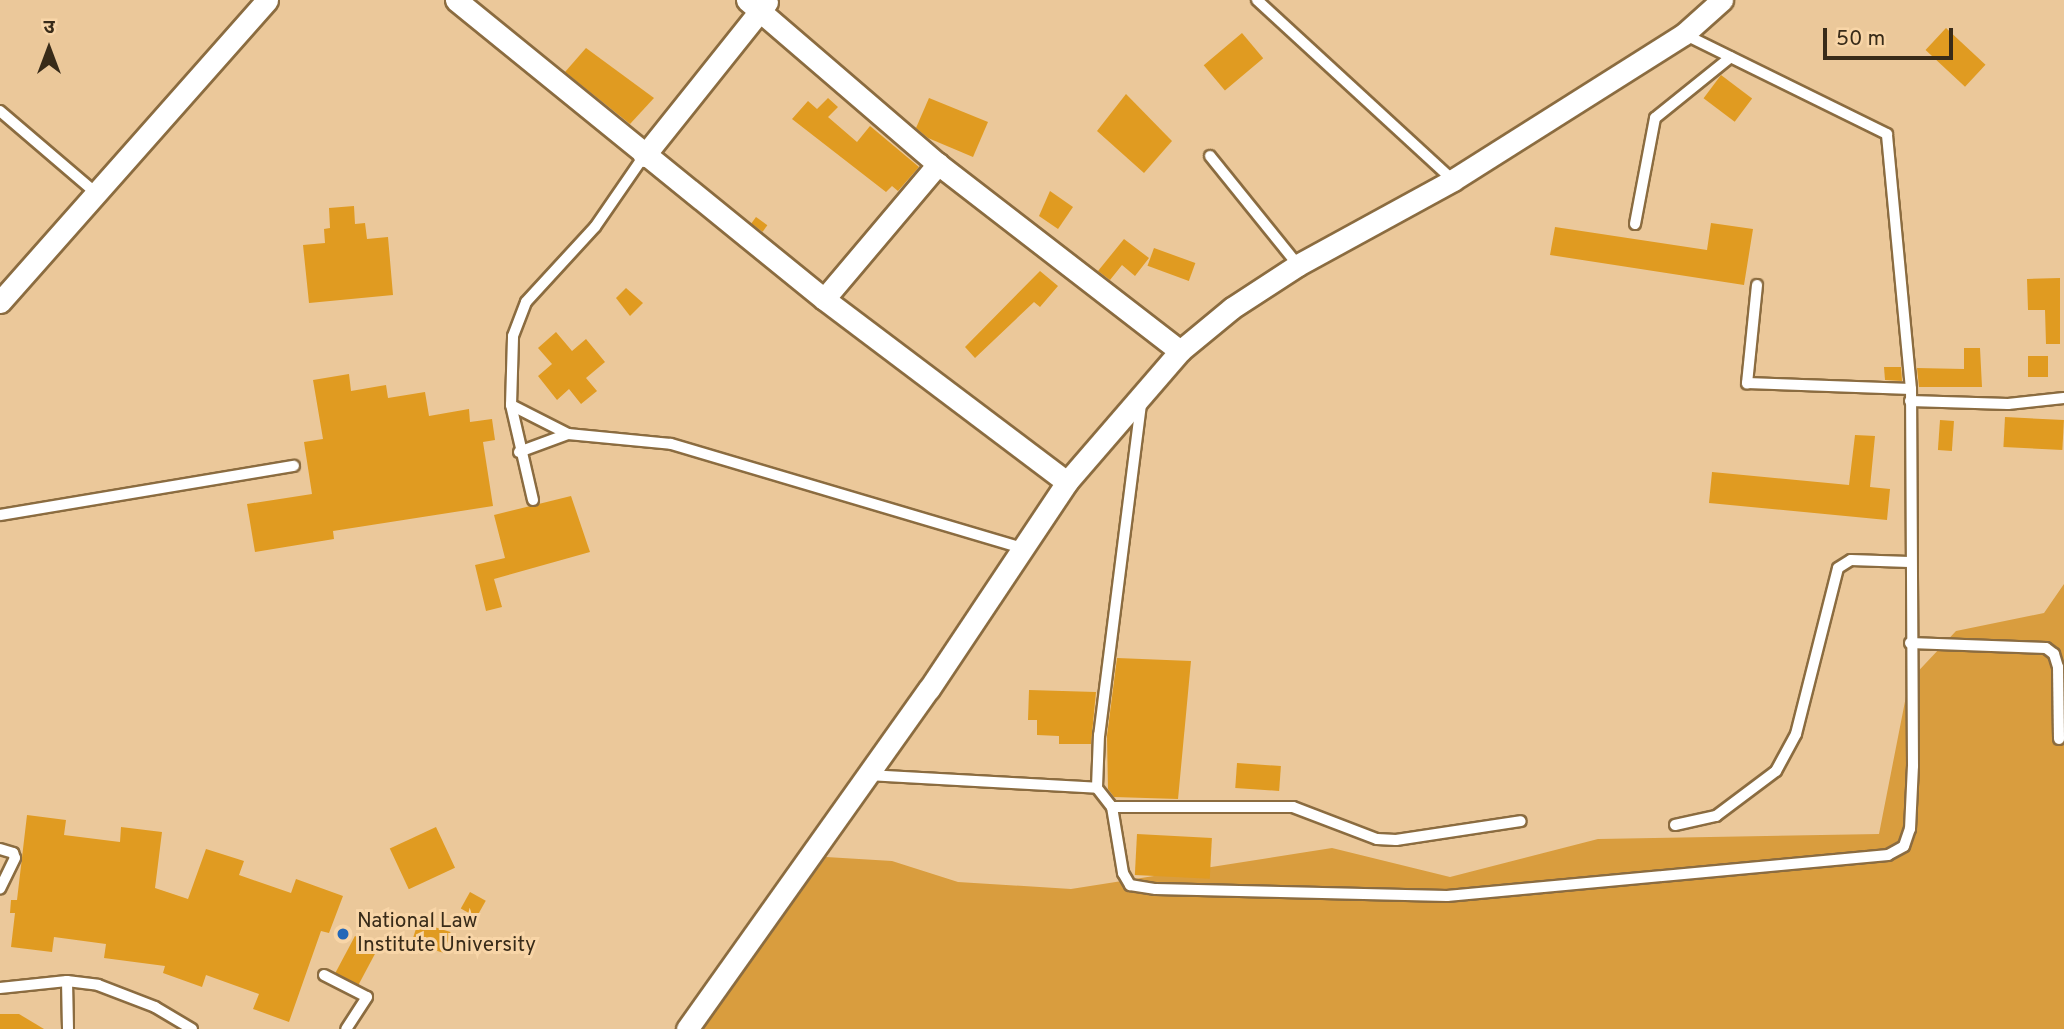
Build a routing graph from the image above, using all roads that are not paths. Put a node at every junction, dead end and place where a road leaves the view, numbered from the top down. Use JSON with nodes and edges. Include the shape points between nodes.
{"nodes":[{"id":1,"x":267,"y":0,"type":"edge"},
{"id":2,"x":456,"y":0,"type":"edge"},
{"id":3,"x":1257,"y":0,"type":"edge"},
{"id":4,"x":1721,"y":0,"type":"edge"},
{"id":5,"x":759,"y":4,"type":"edge"},
{"id":6,"x":1684,"y":34,"type":"junction"},
{"id":7,"x":1731,"y":57,"type":"junction"},
{"id":8,"x":0,"y":111,"type":"edge"},
{"id":9,"x":644,"y":156,"type":"junction"},
{"id":10,"x":1210,"y":156,"type":"dead end"},
{"id":11,"x":938,"y":164,"type":"junction"},
{"id":12,"x":1453,"y":180,"type":"junction"},
{"id":13,"x":96,"y":193,"type":"junction"},
{"id":14,"x":1635,"y":224,"type":"dead end"},
{"id":15,"x":1298,"y":265,"type":"junction"},
{"id":16,"x":1758,"y":285,"type":"dead end"},
{"id":17,"x":824,"y":299,"type":"junction"},
{"id":18,"x":0,"y":302,"type":"edge"},
{"id":19,"x":1180,"y":351,"type":"junction"},
{"id":20,"x":1911,"y":389,"type":"junction"},
{"id":21,"x":1145,"y":391,"type":"junction"},
{"id":22,"x":2064,"y":398,"type":"edge"},
{"id":23,"x":1910,"y":401,"type":"junction"},
{"id":24,"x":512,"y":405,"type":"junction"},
{"id":25,"x":568,"y":434,"type":"junction"},
{"id":26,"x":519,"y":452,"type":"junction"},
{"id":27,"x":294,"y":466,"type":"dead end"},
{"id":28,"x":1067,"y":482,"type":"junction"},
{"id":29,"x":533,"y":500,"type":"dead end"},
{"id":30,"x":0,"y":515,"type":"edge"},
{"id":31,"x":1023,"y":548,"type":"junction"},
{"id":32,"x":1909,"y":562,"type":"junction"},
{"id":33,"x":1910,"y":643,"type":"junction"},
{"id":34,"x":2059,"y":739,"type":"dead end"},
{"id":35,"x":868,"y":775,"type":"junction"},
{"id":36,"x":1097,"y":788,"type":"junction"},
{"id":37,"x":1112,"y":807,"type":"junction"},
{"id":38,"x":1521,"y":821,"type":"dead end"},
{"id":39,"x":1675,"y":825,"type":"dead end"},
{"id":40,"x":0,"y":849,"type":"edge"},
{"id":41,"x":0,"y":889,"type":"edge"},
{"id":42,"x":324,"y":975,"type":"dead end"},
{"id":43,"x":66,"y":981,"type":"junction"},
{"id":44,"x":0,"y":988,"type":"edge"},
{"id":45,"x":68,"y":1029,"type":"edge"},
{"id":46,"x":192,"y":1029,"type":"edge"},
{"id":47,"x":346,"y":1029,"type":"edge"},
{"id":48,"x":687,"y":1029,"type":"edge"}],
"edges":[{"from":1,"to":13,"type":"street"},
{"from":2,"to":9,"type":"street"},
{"from":3,"to":12,"type":"lane"},
{"from":4,"to":6,"type":"street"},
{"from":5,"to":9,"type":"street"},
{"from":5,"to":11,"type":"street"},
{"from":6,"to":7,"type":"lane"},
{"from":6,"to":12,"type":"street"},
{"from":7,"to":14,"type":"lane","via":[[1655,118]]},
{"from":7,"to":20,"type":"lane","via":[[1887,134]]},
{"from":8,"to":13,"type":"lane"},
{"from":9,"to":17,"type":"street"},
{"from":9,"to":24,"type":"lane","via":[[595,227],[526,302],[513,336]]},
{"from":10,"to":15,"type":"lane"},
{"from":11,"to":17,"type":"street"},
{"from":11,"to":19,"type":"street"},
{"from":12,"to":15,"type":"street"},
{"from":13,"to":18,"type":"street"},
{"from":15,"to":19,"type":"street","via":[[1232,308]]},
{"from":16,"to":20,"type":"lane","via":[[1746,383]]},
{"from":17,"to":28,"type":"street"},
{"from":19,"to":21,"type":"street"},
{"from":20,"to":23,"type":"lane"},
{"from":21,"to":28,"type":"street"},
{"from":21,"to":36,"type":"lane","via":[[1133,448],[1099,735]]},
{"from":22,"to":23,"type":"lane","via":[[2008,404]]},
{"from":23,"to":32,"type":"lane"},
{"from":24,"to":25,"type":"lane"},
{"from":24,"to":26,"type":"lane"},
{"from":25,"to":26,"type":"lane"},
{"from":25,"to":31,"type":"lane","via":[[671,444]]},
{"from":26,"to":29,"type":"lane"},
{"from":27,"to":30,"type":"lane"},
{"from":28,"to":31,"type":"street"},
{"from":31,"to":35,"type":"street"},
{"from":32,"to":33,"type":"lane"},
{"from":32,"to":39,"type":"lane","via":[[1851,560],[1838,568],[1796,734],[1776,771],[1716,816]]},
{"from":33,"to":34,"type":"lane","via":[[2046,648],[2054,654],[2058,667]]},
{"from":33,"to":37,"type":"lane","via":[[1910,829],[1904,846],[1888,855],[1404,898],[1156,890],[1130,885],[1123,873]]},
{"from":35,"to":36,"type":"lane"},
{"from":35,"to":48,"type":"street"},
{"from":36,"to":37,"type":"lane"},
{"from":37,"to":38,"type":"lane","via":[[1293,807],[1377,839],[1396,840]]},
{"from":40,"to":41,"type":"lane","via":[[15,858]]},
{"from":42,"to":47,"type":"lane","via":[[367,997]]},
{"from":43,"to":44,"type":"lane"},
{"from":43,"to":45,"type":"lane"},
{"from":43,"to":46,"type":"lane","via":[[128,994]]}]}
